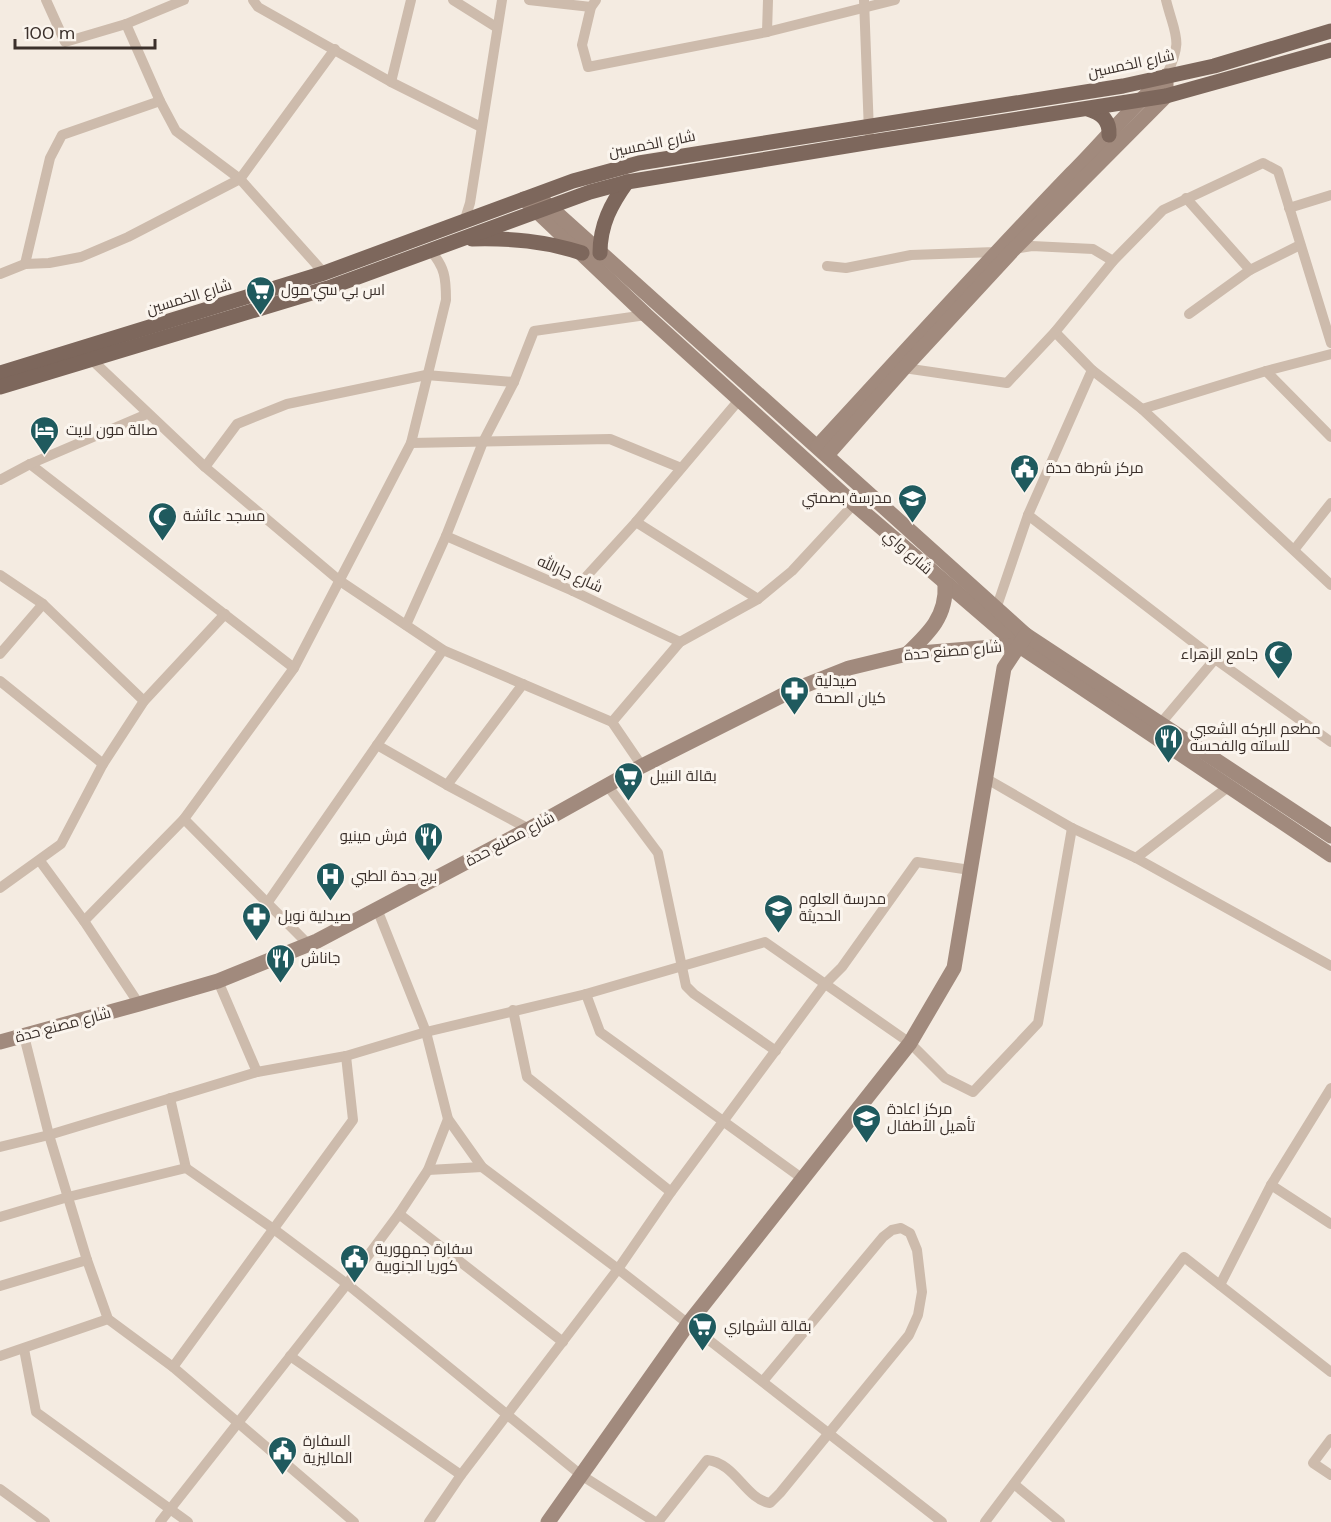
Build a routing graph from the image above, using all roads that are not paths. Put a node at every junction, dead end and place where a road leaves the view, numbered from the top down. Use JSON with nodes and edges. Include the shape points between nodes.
{"nodes":[{"id":1,"x":46,"y":0,"type":"edge"},
{"id":2,"x":184,"y":0,"type":"edge"},
{"id":3,"x":253,"y":0,"type":"edge"},
{"id":4,"x":411,"y":0,"type":"edge"},
{"id":5,"x":453,"y":0,"type":"edge"},
{"id":6,"x":502,"y":0,"type":"edge"},
{"id":7,"x":529,"y":0,"type":"edge"},
{"id":8,"x":768,"y":0,"type":"edge"},
{"id":9,"x":895,"y":0,"type":"edge"},
{"id":10,"x":1170,"y":1,"type":"edge"},
{"id":11,"x":593,"y":3,"type":"edge"},
{"id":12,"x":864,"y":4,"type":"edge"},
{"id":13,"x":126,"y":24,"type":"junction"},
{"id":14,"x":496,"y":27,"type":"junction"},
{"id":15,"x":1331,"y":31,"type":"edge"},
{"id":16,"x":767,"y":32,"type":"junction"},
{"id":17,"x":335,"y":49,"type":"junction"},
{"id":18,"x":1331,"y":50,"type":"edge"},
{"id":19,"x":1166,"y":76,"type":"junction"},
{"id":20,"x":391,"y":82,"type":"junction"},
{"id":21,"x":1166,"y":96,"type":"junction"},
{"id":22,"x":1139,"y":99,"type":"junction"},
{"id":23,"x":160,"y":101,"type":"junction"},
{"id":24,"x":1088,"y":109,"type":"junction"},
{"id":25,"x":868,"y":126,"type":"junction"},
{"id":26,"x":481,"y":127,"type":"junction"},
{"id":27,"x":1110,"y":135,"type":"junction"},
{"id":28,"x":871,"y":142,"type":"junction"},
{"id":29,"x":240,"y":179,"type":"junction"},
{"id":30,"x":627,"y":182,"type":"junction"},
{"id":31,"x":1331,"y":195,"type":"edge"},
{"id":32,"x":530,"y":197,"type":"junction"},
{"id":33,"x":1186,"y":198,"type":"junction"},
{"id":34,"x":1289,"y":208,"type":"junction"},
{"id":35,"x":543,"y":209,"type":"junction"},
{"id":36,"x":464,"y":222,"type":"junction"},
{"id":37,"x":458,"y":239,"type":"junction"},
{"id":38,"x":1300,"y":245,"type":"junction"},
{"id":39,"x":430,"y":250,"type":"junction"},
{"id":40,"x":1013,"y":250,"type":"junction"},
{"id":41,"x":995,"y":252,"type":"junction"},
{"id":42,"x":582,"y":253,"type":"junction"},
{"id":43,"x":600,"y":253,"type":"junction"},
{"id":44,"x":1113,"y":261,"type":"junction"},
{"id":45,"x":25,"y":264,"type":"junction"},
{"id":46,"x":827,"y":266,"type":"dead end"},
{"id":47,"x":1250,"y":270,"type":"junction"},
{"id":48,"x":324,"y":273,"type":"junction"},
{"id":49,"x":0,"y":274,"type":"edge"},
{"id":50,"x":1189,"y":314,"type":"dead end"},
{"id":51,"x":646,"y":315,"type":"junction"},
{"id":52,"x":1054,"y":332,"type":"junction"},
{"id":53,"x":132,"y":341,"type":"junction"},
{"id":54,"x":1331,"y":343,"type":"edge"},
{"id":55,"x":702,"y":354,"type":"junction"},
{"id":56,"x":1331,"y":354,"type":"edge"},
{"id":57,"x":92,"y":360,"type":"junction"},
{"id":58,"x":904,"y":368,"type":"junction"},
{"id":59,"x":1092,"y":370,"type":"junction"},
{"id":60,"x":1266,"y":371,"type":"junction"},
{"id":61,"x":0,"y":374,"type":"edge"},
{"id":62,"x":426,"y":375,"type":"junction"},
{"id":63,"x":514,"y":382,"type":"junction"},
{"id":64,"x":0,"y":387,"type":"edge"},
{"id":65,"x":739,"y":400,"type":"junction"},
{"id":66,"x":1142,"y":409,"type":"junction"},
{"id":67,"x":147,"y":414,"type":"junction"},
{"id":68,"x":1331,"y":437,"type":"edge"},
{"id":69,"x":483,"y":442,"type":"junction"},
{"id":70,"x":411,"y":443,"type":"junction"},
{"id":71,"x":822,"y":451,"type":"junction"},
{"id":72,"x":30,"y":464,"type":"junction"},
{"id":73,"x":206,"y":468,"type":"junction"},
{"id":74,"x":681,"y":468,"type":"junction"},
{"id":75,"x":0,"y":480,"type":"edge"},
{"id":76,"x":1331,"y":502,"type":"edge"},
{"id":77,"x":854,"y":504,"type":"junction"},
{"id":78,"x":1028,"y":515,"type":"junction"},
{"id":79,"x":636,"y":522,"type":"junction"},
{"id":80,"x":446,"y":536,"type":"junction"},
{"id":81,"x":1294,"y":550,"type":"junction"},
{"id":82,"x":0,"y":575,"type":"edge"},
{"id":83,"x":340,"y":581,"type":"junction"},
{"id":84,"x":945,"y":584,"type":"junction"},
{"id":85,"x":1331,"y":585,"type":"edge"},
{"id":86,"x":573,"y":591,"type":"junction"},
{"id":87,"x":758,"y":599,"type":"junction"},
{"id":88,"x":43,"y":604,"type":"junction"},
{"id":89,"x":996,"y":609,"type":"junction"},
{"id":90,"x":225,"y":614,"type":"junction"},
{"id":91,"x":406,"y":625,"type":"junction"},
{"id":92,"x":1022,"y":640,"type":"junction"},
{"id":93,"x":680,"y":642,"type":"junction"},
{"id":94,"x":443,"y":650,"type":"junction"},
{"id":95,"x":0,"y":654,"type":"edge"},
{"id":96,"x":907,"y":654,"type":"junction"},
{"id":97,"x":1215,"y":658,"type":"junction"},
{"id":98,"x":294,"y":668,"type":"junction"},
{"id":99,"x":0,"y":681,"type":"edge"},
{"id":100,"x":523,"y":684,"type":"junction"},
{"id":101,"x":144,"y":701,"type":"junction"},
{"id":102,"x":612,"y":722,"type":"junction"},
{"id":103,"x":1161,"y":723,"type":"junction"},
{"id":104,"x":1331,"y":742,"type":"edge"},
{"id":105,"x":376,"y":744,"type":"junction"},
{"id":106,"x":103,"y":764,"type":"junction"},
{"id":107,"x":642,"y":766,"type":"junction"},
{"id":108,"x":987,"y":779,"type":"junction"},
{"id":109,"x":447,"y":785,"type":"junction"},
{"id":110,"x":608,"y":785,"type":"junction"},
{"id":111,"x":1228,"y":787,"type":"junction"},
{"id":112,"x":184,"y":819,"type":"junction"},
{"id":113,"x":1072,"y":828,"type":"junction"},
{"id":114,"x":529,"y":829,"type":"junction"},
{"id":115,"x":1331,"y":836,"type":"edge"},
{"id":116,"x":1331,"y":855,"type":"edge"},
{"id":117,"x":1136,"y":858,"type":"junction"},
{"id":118,"x":40,"y":861,"type":"junction"},
{"id":119,"x":970,"y":870,"type":"junction"},
{"id":120,"x":0,"y":888,"type":"edge"},
{"id":121,"x":268,"y":902,"type":"junction"},
{"id":122,"x":377,"y":909,"type":"junction"},
{"id":123,"x":84,"y":921,"type":"junction"},
{"id":124,"x":308,"y":945,"type":"junction"},
{"id":125,"x":681,"y":966,"type":"junction"},
{"id":126,"x":1331,"y":966,"type":"edge"},
{"id":127,"x":218,"y":981,"type":"junction"},
{"id":128,"x":824,"y":985,"type":"junction"},
{"id":129,"x":586,"y":994,"type":"junction"},
{"id":130,"x":139,"y":1004,"type":"junction"},
{"id":131,"x":513,"y":1010,"type":"junction"},
{"id":132,"x":426,"y":1032,"type":"junction"},
{"id":133,"x":24,"y":1036,"type":"junction"},
{"id":134,"x":0,"y":1042,"type":"edge"},
{"id":135,"x":910,"y":1043,"type":"junction"},
{"id":136,"x":776,"y":1051,"type":"junction"},
{"id":137,"x":346,"y":1056,"type":"junction"},
{"id":138,"x":257,"y":1072,"type":"junction"},
{"id":139,"x":1331,"y":1088,"type":"edge"},
{"id":140,"x":170,"y":1098,"type":"junction"},
{"id":141,"x":448,"y":1119,"type":"junction"},
{"id":142,"x":725,"y":1122,"type":"junction"},
{"id":143,"x":49,"y":1135,"type":"junction"},
{"id":144,"x":0,"y":1147,"type":"edge"},
{"id":145,"x":482,"y":1167,"type":"junction"},
{"id":146,"x":186,"y":1168,"type":"junction"},
{"id":147,"x":428,"y":1170,"type":"junction"},
{"id":148,"x":803,"y":1179,"type":"junction"},
{"id":149,"x":1272,"y":1185,"type":"junction"},
{"id":150,"x":671,"y":1192,"type":"junction"},
{"id":151,"x":68,"y":1197,"type":"junction"},
{"id":152,"x":399,"y":1214,"type":"junction"},
{"id":153,"x":0,"y":1217,"type":"edge"},
{"id":154,"x":1331,"y":1224,"type":"edge"},
{"id":155,"x":275,"y":1230,"type":"junction"},
{"id":156,"x":87,"y":1260,"type":"junction"},
{"id":157,"x":618,"y":1269,"type":"junction"},
{"id":158,"x":347,"y":1284,"type":"junction"},
{"id":159,"x":1220,"y":1285,"type":"junction"},
{"id":160,"x":0,"y":1286,"type":"edge"},
{"id":161,"x":108,"y":1319,"type":"junction"},
{"id":162,"x":688,"y":1324,"type":"junction"},
{"id":163,"x":563,"y":1342,"type":"junction"},
{"id":164,"x":24,"y":1349,"type":"junction"},
{"id":165,"x":0,"y":1356,"type":"edge"},
{"id":166,"x":290,"y":1356,"type":"junction"},
{"id":167,"x":173,"y":1367,"type":"junction"},
{"id":168,"x":1331,"y":1372,"type":"edge"},
{"id":169,"x":763,"y":1381,"type":"junction"},
{"id":170,"x":508,"y":1414,"type":"junction"},
{"id":171,"x":237,"y":1423,"type":"junction"},
{"id":172,"x":830,"y":1433,"type":"junction"},
{"id":173,"x":1331,"y":1439,"type":"edge"},
{"id":174,"x":1331,"y":1474,"type":"edge"},
{"id":175,"x":460,"y":1475,"type":"junction"},
{"id":176,"x":581,"y":1475,"type":"junction"},
{"id":177,"x":1014,"y":1484,"type":"junction"},
{"id":178,"x":0,"y":1489,"type":"edge"},
{"id":179,"x":170,"y":1509,"type":"junction"},
{"id":180,"x":45,"y":1522,"type":"edge"},
{"id":181,"x":160,"y":1522,"type":"edge"},
{"id":182,"x":188,"y":1522,"type":"edge"},
{"id":183,"x":354,"y":1522,"type":"edge"},
{"id":184,"x":429,"y":1522,"type":"edge"},
{"id":185,"x":548,"y":1522,"type":"edge"},
{"id":186,"x":657,"y":1522,"type":"edge"},
{"id":187,"x":942,"y":1522,"type":"edge"},
{"id":188,"x":985,"y":1522,"type":"edge"},
{"id":189,"x":1060,"y":1522,"type":"edge"}],
"edges":[{"from":1,"to":13,"type":"street","via":[[65,42]]},
{"from":2,"to":13,"type":"street"},
{"from":3,"to":17,"type":"street","via":[[258,7]]},
{"from":4,"to":20,"type":"street"},
{"from":5,"to":14,"type":"street"},
{"from":6,"to":14,"type":"street"},
{"from":7,"to":11,"type":"street"},
{"from":8,"to":16,"type":"street"},
{"from":9,"to":12,"type":"street"},
{"from":10,"to":19,"type":"street","via":[[1178,40]]},
{"from":11,"to":16,"type":"street","via":[[582,45],[588,67]]},
{"from":12,"to":16,"type":"street"},
{"from":12,"to":25,"type":"street"},
{"from":13,"to":23,"type":"street"},
{"from":14,"to":26,"type":"street"},
{"from":15,"to":19,"type":"main road","name":"شارع الخمسين"},
{"from":17,"to":20,"type":"street"},
{"from":17,"to":29,"type":"street"},
{"from":18,"to":21,"type":"main road","name":"شارع الخمسين"},
{"from":19,"to":21,"type":"street"},
{"from":19,"to":22,"type":"street"},
{"from":19,"to":25,"type":"main road","name":"شارع الخمسين"},
{"from":20,"to":26,"type":"street"},
{"from":21,"to":22,"type":"main road","name":"شارع الخمسين"},
{"from":21,"to":40,"type":"street"},
{"from":22,"to":24,"type":"main road","name":"شارع الخمسين"},
{"from":22,"to":27,"type":"street"},
{"from":23,"to":29,"type":"street","via":[[176,131]]},
{"from":23,"to":45,"type":"street","via":[[62,135],[50,158]]},
{"from":24,"to":27,"type":"main road","via":[[1103,116]]},
{"from":24,"to":28,"type":"main road","name":"شارع الخمسين"},
{"from":25,"to":28,"type":"street"},
{"from":25,"to":32,"type":"main road","name":"شارع الخمسين","via":[[639,163]]},
{"from":26,"to":36,"type":"street"},
{"from":27,"to":41,"type":"street"},
{"from":28,"to":30,"type":"main road","name":"شارع الخمسين"},
{"from":29,"to":45,"type":"street","via":[[81,257]]},
{"from":29,"to":48,"type":"street"},
{"from":30,"to":35,"type":"main road","name":"شارع الخمسين"},
{"from":30,"to":43,"type":"main road","via":[[606,216]]},
{"from":31,"to":34,"type":"street"},
{"from":32,"to":35,"type":"street","name":"شارع واي"},
{"from":32,"to":36,"type":"main road","name":"شارع الخمسين"},
{"from":33,"to":34,"type":"street","via":[[1263,163],[1278,171]]},
{"from":33,"to":44,"type":"street","via":[[1163,210]]},
{"from":33,"to":47,"type":"street"},
{"from":34,"to":38,"type":"street"},
{"from":35,"to":37,"type":"main road","name":"شارع الخمسين"},
{"from":35,"to":42,"type":"street","name":"شارع واي"},
{"from":35,"to":43,"type":"street","name":"شارع واي"},
{"from":36,"to":48,"type":"main road","name":"شارع الخمسين"},
{"from":37,"to":39,"type":"main road","name":"شارع الخمسين"},
{"from":37,"to":42,"type":"main road","via":[[520,239]]},
{"from":38,"to":47,"type":"street"},
{"from":38,"to":54,"type":"street"},
{"from":39,"to":53,"type":"main road","name":"شارع الخمسين","via":[[328,288]]},
{"from":39,"to":62,"type":"street","via":[[440,261],[446,278],[446,300]]},
{"from":40,"to":41,"type":"street"},
{"from":40,"to":44,"type":"street","via":[[1032,246],[1093,249]]},
{"from":40,"to":58,"type":"street"},
{"from":41,"to":46,"type":"street","via":[[911,255],[846,268]]},
{"from":41,"to":71,"type":"street"},
{"from":42,"to":51,"type":"street","name":"شارع واي"},
{"from":43,"to":55,"type":"street","name":"شارع واي"},
{"from":44,"to":52,"type":"street"},
{"from":45,"to":49,"type":"street"},
{"from":47,"to":50,"type":"street"},
{"from":48,"to":53,"type":"main road","name":"شارع الخمسين"},
{"from":51,"to":55,"type":"street","name":"شارع واي"},
{"from":51,"to":63,"type":"street","via":[[534,331]]},
{"from":52,"to":58,"type":"street","via":[[1007,383]]},
{"from":52,"to":59,"type":"street"},
{"from":53,"to":57,"type":"main road","name":"شارع الخمسين"},
{"from":53,"to":61,"type":"main road","name":"شارع الخمسين"},
{"from":55,"to":65,"type":"street","name":"شارع واي"},
{"from":55,"to":71,"type":"street","name":"شارع واي"},
{"from":56,"to":60,"type":"street"},
{"from":57,"to":64,"type":"main road","name":"شارع الخمسين"},
{"from":57,"to":67,"type":"street"},
{"from":58,"to":71,"type":"street"},
{"from":59,"to":66,"type":"street"},
{"from":59,"to":78,"type":"street"},
{"from":60,"to":66,"type":"street"},
{"from":60,"to":68,"type":"street"},
{"from":62,"to":63,"type":"street"},
{"from":62,"to":70,"type":"street"},
{"from":62,"to":73,"type":"street","via":[[287,404],[237,424]]},
{"from":63,"to":69,"type":"street"},
{"from":65,"to":74,"type":"street"},
{"from":65,"to":77,"type":"street","name":"شارع واي"},
{"from":66,"to":81,"type":"street"},
{"from":67,"to":72,"type":"street"},
{"from":67,"to":73,"type":"street"},
{"from":69,"to":70,"type":"street"},
{"from":69,"to":74,"type":"street","via":[[610,439]]},
{"from":69,"to":80,"type":"street"},
{"from":70,"to":83,"type":"street"},
{"from":71,"to":89,"type":"street","name":"شارع واي"},
{"from":72,"to":75,"type":"street"},
{"from":72,"to":90,"type":"street"},
{"from":73,"to":83,"type":"street"},
{"from":74,"to":79,"type":"street"},
{"from":76,"to":81,"type":"street"},
{"from":77,"to":84,"type":"street","name":"شارع واي"},
{"from":77,"to":87,"type":"street","via":[[792,571]]},
{"from":78,"to":89,"type":"street"},
{"from":78,"to":97,"type":"street"},
{"from":79,"to":86,"type":"street"},
{"from":79,"to":87,"type":"street"},
{"from":80,"to":86,"type":"street","name":"شارع جارالله"},
{"from":80,"to":91,"type":"street"},
{"from":81,"to":85,"type":"street"},
{"from":82,"to":88,"type":"street"},
{"from":83,"to":91,"type":"street"},
{"from":83,"to":98,"type":"street"},
{"from":84,"to":92,"type":"street","name":"شارع واي"},
{"from":84,"to":96,"type":"street","via":[[946,600],[936,620]]},
{"from":86,"to":93,"type":"street","name":"شارع جارالله"},
{"from":87,"to":93,"type":"street"},
{"from":88,"to":95,"type":"street"},
{"from":88,"to":101,"type":"street"},
{"from":89,"to":92,"type":"street","name":"شارع واي"},
{"from":90,"to":98,"type":"street"},
{"from":90,"to":101,"type":"street"},
{"from":91,"to":94,"type":"street"},
{"from":92,"to":96,"type":"street","name":"شارع مصنع حدة"},
{"from":92,"to":103,"type":"street","name":"شارع واي"},
{"from":92,"to":108,"type":"street","via":[[1004,668]]},
{"from":92,"to":111,"type":"street","name":"شارع واي"},
{"from":93,"to":102,"type":"street"},
{"from":94,"to":100,"type":"street"},
{"from":94,"to":105,"type":"street"},
{"from":96,"to":107,"type":"street","name":"شارع مصنع حدة","via":[[849,668],[791,691]]},
{"from":97,"to":103,"type":"street"},
{"from":97,"to":104,"type":"street"},
{"from":98,"to":112,"type":"street"},
{"from":99,"to":106,"type":"street"},
{"from":100,"to":102,"type":"street"},
{"from":100,"to":109,"type":"street"},
{"from":101,"to":106,"type":"street"},
{"from":102,"to":107,"type":"street"},
{"from":103,"to":115,"type":"street","name":"شارع واي"},
{"from":105,"to":109,"type":"street"},
{"from":105,"to":121,"type":"street"},
{"from":106,"to":118,"type":"street","via":[[61,844]]},
{"from":107,"to":110,"type":"street","name":"شارع مصنع حدة"},
{"from":108,"to":113,"type":"street"},
{"from":108,"to":119,"type":"street"},
{"from":109,"to":114,"type":"street"},
{"from":110,"to":114,"type":"street","name":"شارع مصنع حدة"},
{"from":110,"to":125,"type":"street","via":[[658,852]]},
{"from":111,"to":116,"type":"street","name":"شارع واي"},
{"from":111,"to":117,"type":"street"},
{"from":112,"to":121,"type":"street"},
{"from":112,"to":123,"type":"street"},
{"from":113,"to":117,"type":"street"},
{"from":113,"to":135,"type":"street","via":[[1038,1023],[973,1092],[945,1078]]},
{"from":114,"to":122,"type":"street","name":"شارع مصنع حدة"},
{"from":117,"to":126,"type":"street"},
{"from":118,"to":120,"type":"street"},
{"from":118,"to":123,"type":"street"},
{"from":119,"to":128,"type":"street","via":[[917,862],[842,967]]},
{"from":119,"to":135,"type":"street","via":[[954,968]]},
{"from":121,"to":124,"type":"street"},
{"from":122,"to":124,"type":"street","name":"شارع مصنع حدة"},
{"from":122,"to":132,"type":"street"},
{"from":123,"to":130,"type":"street"},
{"from":124,"to":127,"type":"street","name":"شارع مصنع حدة"},
{"from":125,"to":128,"type":"street","via":[[765,942]]},
{"from":125,"to":129,"type":"street"},
{"from":125,"to":136,"type":"street","via":[[686,986],[694,994]]},
{"from":127,"to":130,"type":"street","name":"شارع مصنع حدة"},
{"from":127,"to":138,"type":"street"},
{"from":128,"to":135,"type":"street"},
{"from":128,"to":136,"type":"street"},
{"from":129,"to":131,"type":"street"},
{"from":129,"to":142,"type":"street","via":[[600,1032]]},
{"from":130,"to":133,"type":"street","name":"شارع مصنع حدة"},
{"from":131,"to":132,"type":"street"},
{"from":131,"to":150,"type":"street","via":[[527,1077]]},
{"from":132,"to":137,"type":"street"},
{"from":132,"to":141,"type":"street"},
{"from":133,"to":134,"type":"street","name":"شارع مصنع حدة"},
{"from":133,"to":143,"type":"street"},
{"from":135,"to":148,"type":"street"},
{"from":136,"to":142,"type":"street"},
{"from":137,"to":138,"type":"street"},
{"from":137,"to":155,"type":"street","via":[[353,1120]]},
{"from":138,"to":140,"type":"street"},
{"from":139,"to":149,"type":"street"},
{"from":140,"to":143,"type":"street"},
{"from":140,"to":146,"type":"street"},
{"from":141,"to":145,"type":"street"},
{"from":141,"to":147,"type":"street"},
{"from":142,"to":148,"type":"street"},
{"from":142,"to":150,"type":"street"},
{"from":143,"to":144,"type":"street"},
{"from":143,"to":151,"type":"street"},
{"from":145,"to":147,"type":"street"},
{"from":145,"to":157,"type":"street"},
{"from":146,"to":151,"type":"street"},
{"from":146,"to":155,"type":"street"},
{"from":147,"to":152,"type":"street"},
{"from":148,"to":162,"type":"street"},
{"from":149,"to":154,"type":"street"},
{"from":149,"to":159,"type":"street"},
{"from":150,"to":157,"type":"street"},
{"from":151,"to":153,"type":"street"},
{"from":151,"to":156,"type":"street"},
{"from":152,"to":158,"type":"street"},
{"from":152,"to":163,"type":"street"},
{"from":155,"to":158,"type":"street"},
{"from":155,"to":167,"type":"street"},
{"from":156,"to":160,"type":"street"},
{"from":156,"to":161,"type":"street"},
{"from":157,"to":162,"type":"street"},
{"from":157,"to":163,"type":"street"},
{"from":158,"to":166,"type":"street"},
{"from":158,"to":170,"type":"street"},
{"from":159,"to":168,"type":"street"},
{"from":159,"to":177,"type":"street","via":[[1184,1257]]},
{"from":161,"to":164,"type":"street"},
{"from":161,"to":167,"type":"street"},
{"from":162,"to":169,"type":"street"},
{"from":162,"to":176,"type":"street"},
{"from":163,"to":170,"type":"street"},
{"from":164,"to":165,"type":"street"},
{"from":164,"to":179,"type":"street","via":[[36,1412]]},
{"from":166,"to":171,"type":"street"},
{"from":166,"to":175,"type":"street"},
{"from":167,"to":171,"type":"street"},
{"from":169,"to":172,"type":"street"},
{"from":169,"to":172,"type":"street","via":[[883,1237],[901,1228],[910,1233],[917,1250],[922,1292],[918,1315],[909,1335]]},
{"from":170,"to":175,"type":"street"},
{"from":170,"to":176,"type":"street"},
{"from":171,"to":179,"type":"street"},
{"from":171,"to":183,"type":"street"},
{"from":172,"to":186,"type":"street","via":[[770,1503],[761,1502],[724,1464],[707,1460]]},
{"from":172,"to":187,"type":"street"},
{"from":173,"to":174,"type":"street","via":[[1313,1463]]},
{"from":175,"to":184,"type":"street"},
{"from":176,"to":185,"type":"street"},
{"from":176,"to":186,"type":"street"},
{"from":177,"to":188,"type":"street"},
{"from":177,"to":189,"type":"street"},
{"from":178,"to":180,"type":"street"},
{"from":179,"to":181,"type":"street"},
{"from":179,"to":182,"type":"street"}]}
